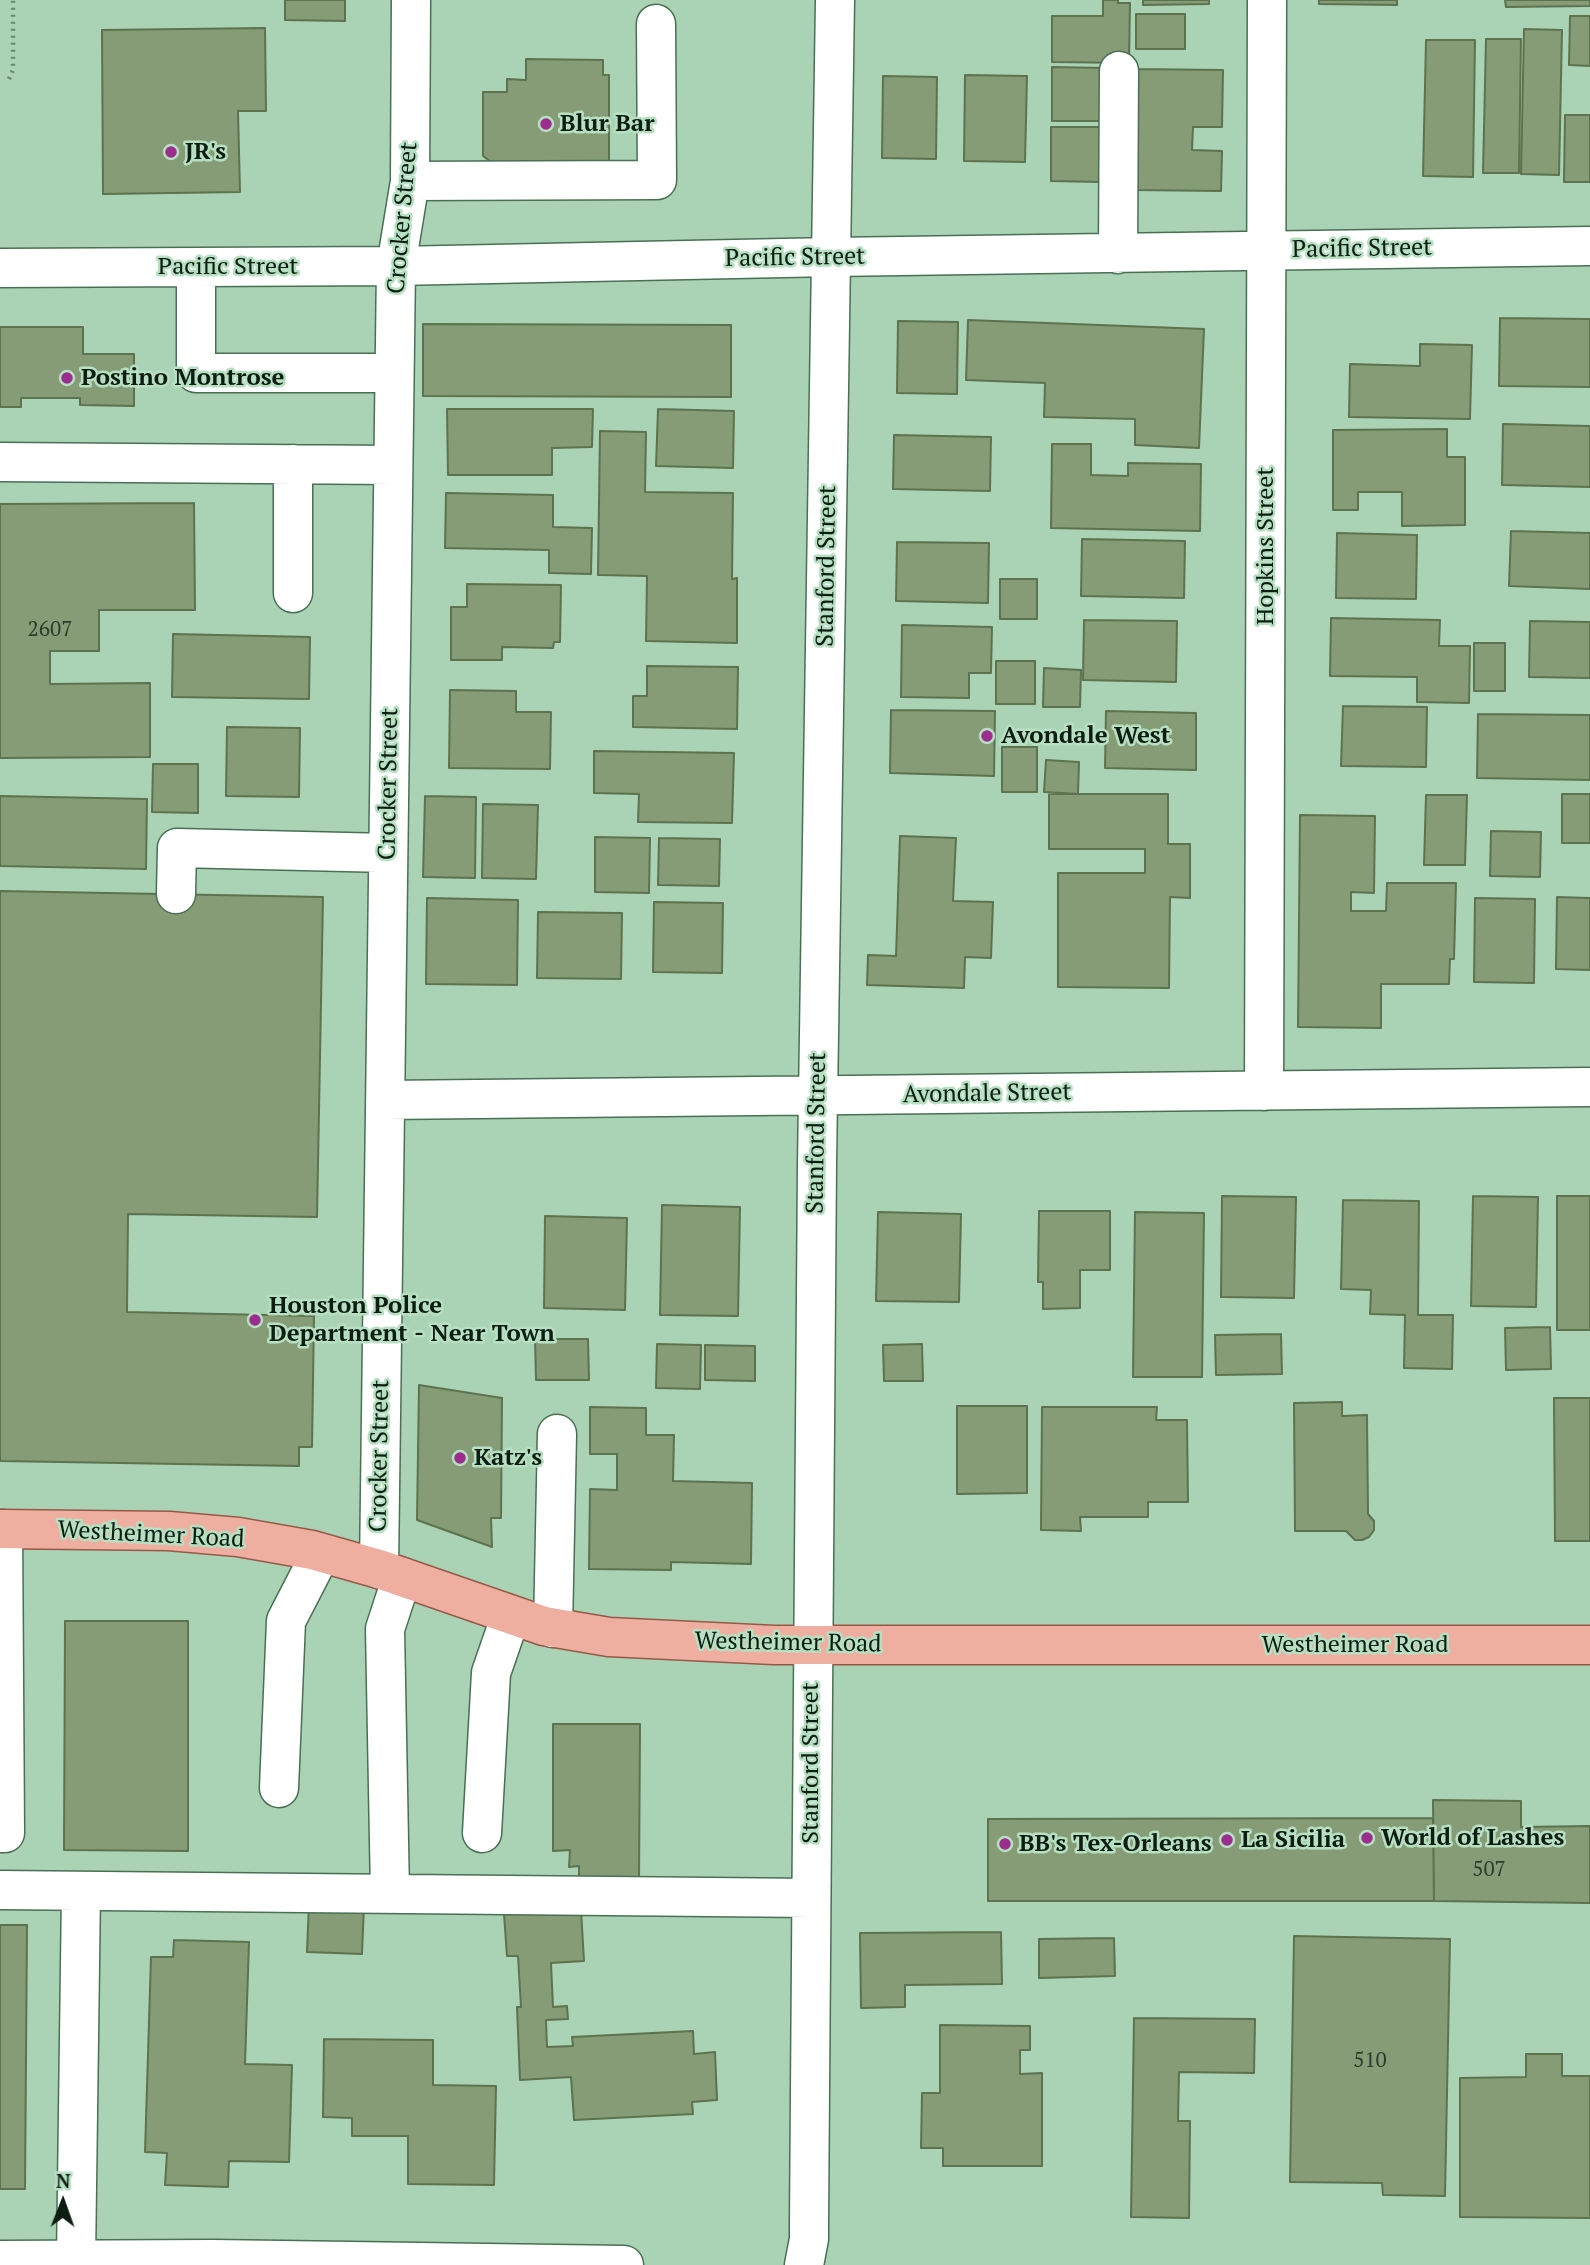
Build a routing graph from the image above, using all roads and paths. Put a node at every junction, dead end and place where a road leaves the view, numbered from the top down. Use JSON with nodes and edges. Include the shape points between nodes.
{"nodes":[{"id":1,"x":13,"y":0,"type":"edge"},
{"id":2,"x":411,"y":0,"type":"edge"},
{"id":3,"x":835,"y":0,"type":"edge"},
{"id":4,"x":1267,"y":0,"type":"edge"},
{"id":5,"x":656,"y":24,"type":"dead end"},
{"id":6,"x":1119,"y":71,"type":"dead end"},
{"id":7,"x":9,"y":79,"type":"dead end"},
{"id":8,"x":410,"y":181,"type":"junction"},
{"id":9,"x":1590,"y":246,"type":"edge"},
{"id":10,"x":1267,"y":250,"type":"junction"},
{"id":11,"x":1118,"y":254,"type":"junction"},
{"id":12,"x":832,"y":257,"type":"junction"},
{"id":13,"x":396,"y":266,"type":"junction"},
{"id":14,"x":0,"y":268,"type":"edge"},
{"id":15,"x":196,"y":268,"type":"junction"},
{"id":16,"x":394,"y":373,"type":"junction"},
{"id":17,"x":0,"y":462,"type":"edge"},
{"id":18,"x":293,"y":464,"type":"junction"},
{"id":19,"x":393,"y":465,"type":"junction"},
{"id":20,"x":293,"y":593,"type":"dead end"},
{"id":21,"x":388,"y":853,"type":"junction"},
{"id":22,"x":176,"y":894,"type":"dead end"},
{"id":23,"x":1590,"y":1087,"type":"edge"},
{"id":24,"x":1264,"y":1091,"type":"junction"},
{"id":25,"x":818,"y":1095,"type":"junction"},
{"id":26,"x":385,"y":1100,"type":"junction"},
{"id":27,"x":557,"y":1434,"type":"dead end"},
{"id":28,"x":1,"y":1529,"type":"edge"},
{"id":29,"x":321,"y":1553,"type":"junction"},
{"id":30,"x":390,"y":1573,"type":"junction"},
{"id":31,"x":511,"y":1615,"type":"junction"},
{"id":32,"x":553,"y":1628,"type":"junction"},
{"id":33,"x":812,"y":1645,"type":"junction"},
{"id":34,"x":1590,"y":1645,"type":"edge"},
{"id":35,"x":279,"y":1788,"type":"dead end"},
{"id":36,"x":0,"y":1833,"type":"edge"},
{"id":37,"x":482,"y":1833,"type":"dead end"},
{"id":38,"x":0,"y":1890,"type":"edge"},
{"id":39,"x":81,"y":1891,"type":"junction"},
{"id":40,"x":390,"y":1894,"type":"junction"},
{"id":41,"x":811,"y":1898,"type":"junction"},
{"id":42,"x":0,"y":2260,"type":"edge"},
{"id":43,"x":76,"y":2260,"type":"junction"},
{"id":44,"x":213,"y":2262,"type":"edge"},
{"id":45,"x":624,"y":2265,"type":"edge"},
{"id":46,"x":804,"y":2265,"type":"edge"}],
"edges":[{"from":1,"to":7,"type":"path","via":[[13,70]]},
{"from":2,"to":8,"type":"street","name":"Crocker Street"},
{"from":3,"to":12,"type":"street","name":"Stanford Street"},
{"from":4,"to":10,"type":"street","name":"Hopkins Street"},
{"from":5,"to":8,"type":"street","via":[[657,180]]},
{"from":6,"to":11,"type":"street"},
{"from":8,"to":13,"type":"street","name":"Crocker Street"},
{"from":9,"to":10,"type":"street","name":"Pacific Street"},
{"from":10,"to":11,"type":"street","name":"Pacific Street"},
{"from":10,"to":24,"type":"street","name":"Hopkins Street"},
{"from":11,"to":12,"type":"street","name":"Pacific Street"},
{"from":12,"to":13,"type":"street","name":"Pacific Street"},
{"from":12,"to":25,"type":"street","name":"Stanford Street"},
{"from":13,"to":15,"type":"street","name":"Pacific Street"},
{"from":13,"to":16,"type":"street","name":"Crocker Street"},
{"from":14,"to":15,"type":"street","name":"Pacific Street"},
{"from":15,"to":16,"type":"street","via":[[196,373]]},
{"from":16,"to":19,"type":"street","name":"Crocker Street"},
{"from":17,"to":18,"type":"street"},
{"from":18,"to":19,"type":"street"},
{"from":18,"to":20,"type":"street"},
{"from":19,"to":21,"type":"street","name":"Crocker Street"},
{"from":21,"to":22,"type":"street","via":[[177,848]]},
{"from":21,"to":26,"type":"street","name":"Crocker Street"},
{"from":23,"to":24,"type":"street","name":"Avondale Street"},
{"from":24,"to":25,"type":"street","name":"Avondale Street"},
{"from":25,"to":26,"type":"street","name":"Avondale Street"},
{"from":25,"to":33,"type":"street","name":"Stanford Street"},
{"from":26,"to":30,"type":"street","name":"Crocker Street"},
{"from":27,"to":32,"type":"street"},
{"from":28,"to":29,"type":"main road","name":"Westheimer Road","via":[[238,1536]]},
{"from":28,"to":36,"type":"street","via":[[5,1833]]},
{"from":29,"to":30,"type":"main road","name":"Westheimer Road"},
{"from":29,"to":35,"type":"street","via":[[286,1621]]},
{"from":30,"to":31,"type":"main road","name":"Westheimer Road"},
{"from":30,"to":40,"type":"street","name":"Crocker Street","via":[[385,1629]]},
{"from":31,"to":32,"type":"main road","name":"Westheimer Road"},
{"from":31,"to":37,"type":"street","via":[[491,1673]]},
{"from":32,"to":33,"type":"main road","name":"Westheimer Road","via":[[609,1637]]},
{"from":33,"to":34,"type":"main road","name":"Westheimer Road"},
{"from":33,"to":41,"type":"street","name":"Stanford Street"},
{"from":38,"to":39,"type":"street"},
{"from":39,"to":40,"type":"street"},
{"from":39,"to":43,"type":"street"},
{"from":40,"to":41,"type":"street"},
{"from":41,"to":46,"type":"street","name":"Stanford Street","via":[[809,2239]]},
{"from":42,"to":43,"type":"street"},
{"from":43,"to":44,"type":"street"},
{"from":44,"to":45,"type":"street"}]}
